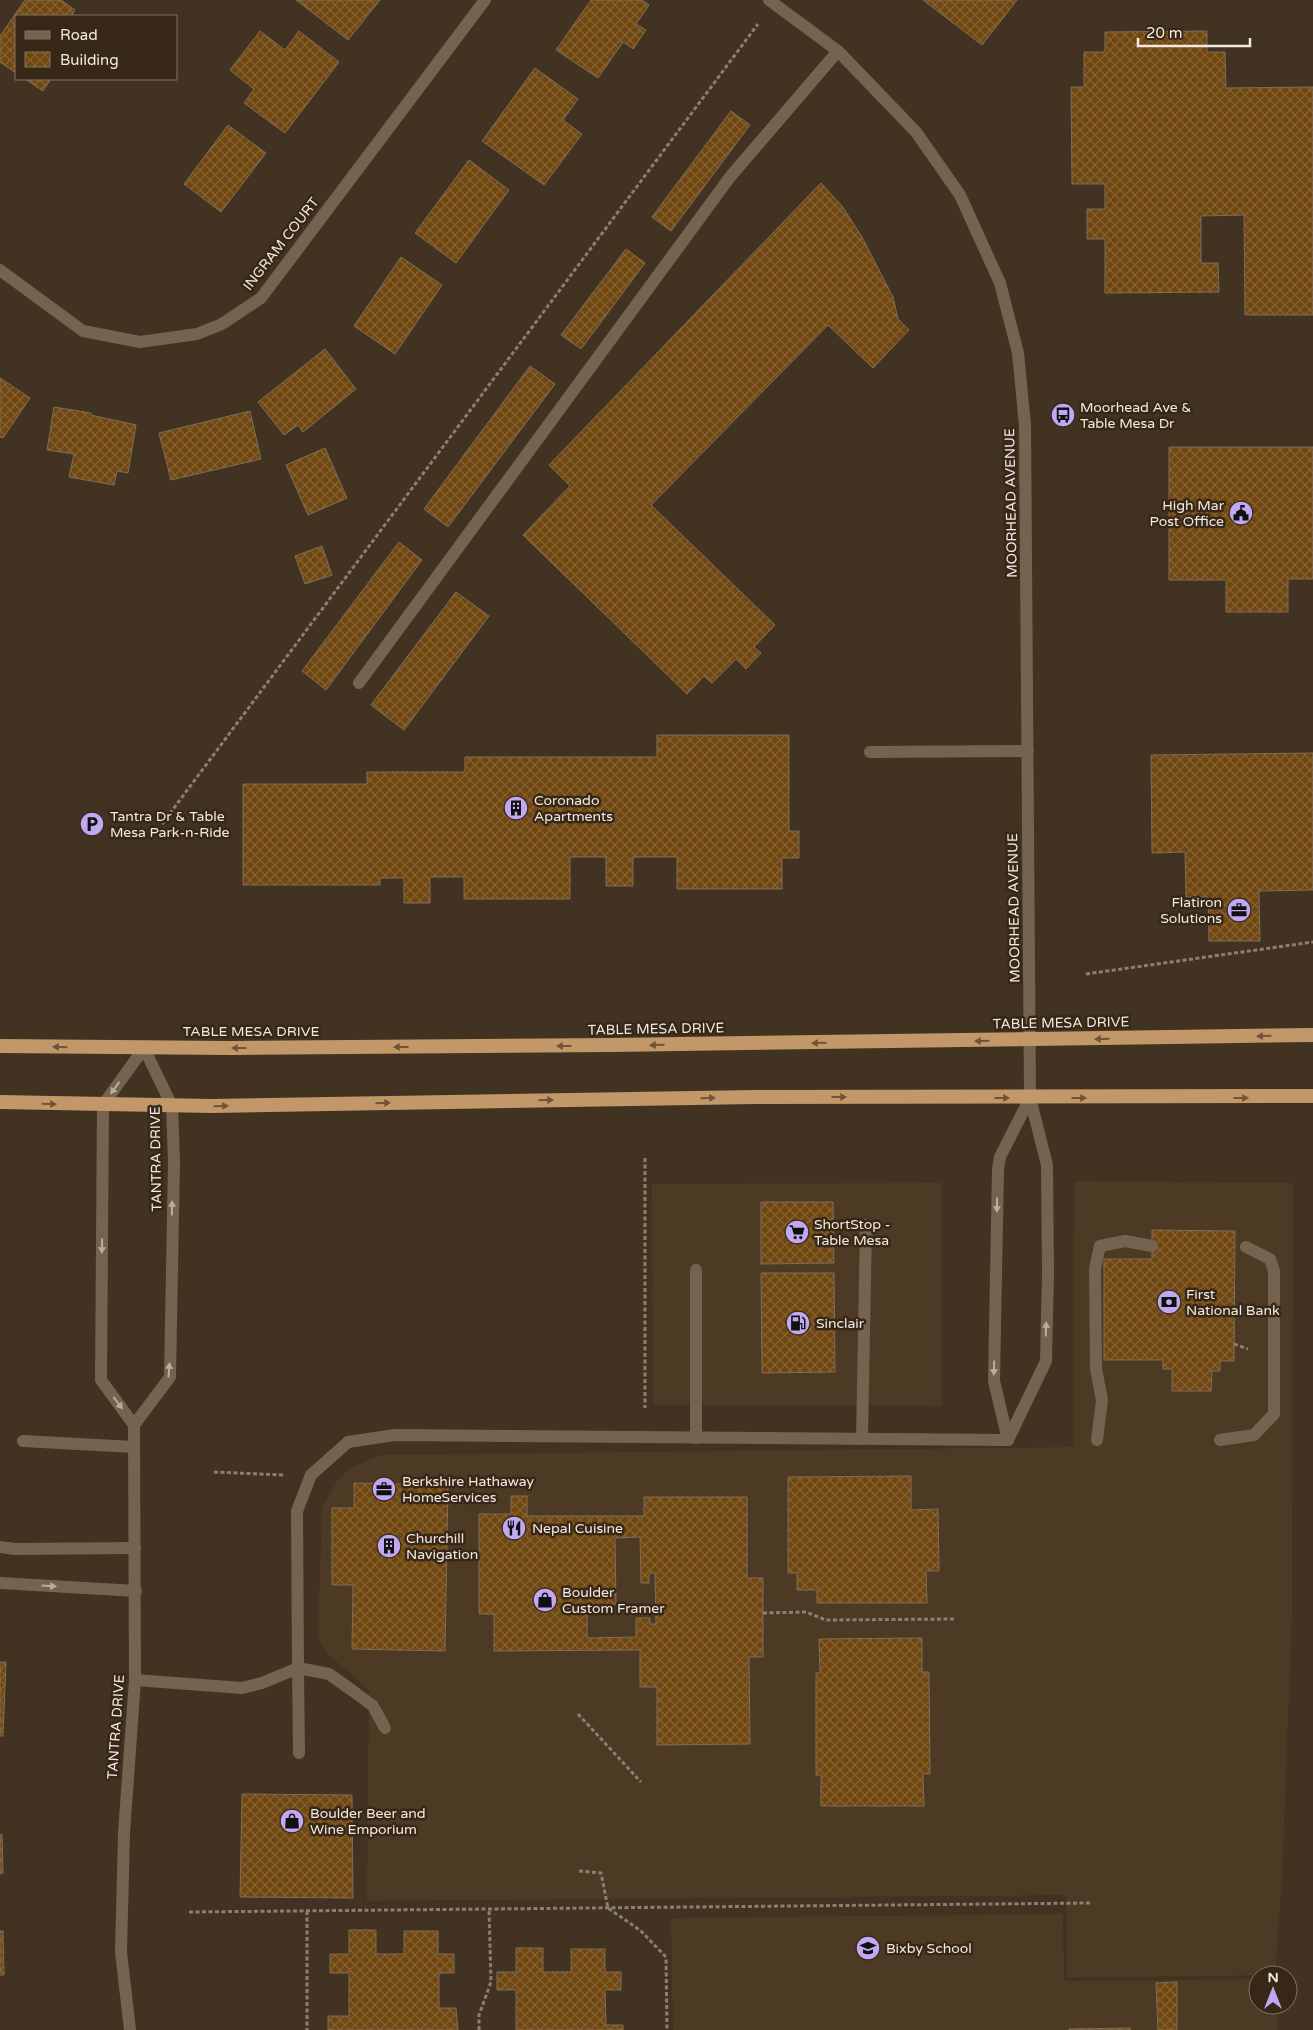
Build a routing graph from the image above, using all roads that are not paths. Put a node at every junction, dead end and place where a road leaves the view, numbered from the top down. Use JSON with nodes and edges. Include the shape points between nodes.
{"nodes":[{"id":1,"x":485,"y":0,"type":"edge"},
{"id":2,"x":771,"y":2,"type":"edge"},
{"id":3,"x":838,"y":51,"type":"junction"},
{"id":4,"x":0,"y":270,"type":"edge"},
{"id":5,"x":359,"y":683,"type":"dead end"},
{"id":6,"x":1028,"y":751,"type":"junction"},
{"id":7,"x":870,"y":752,"type":"dead end"},
{"id":8,"x":1313,"y":1035,"type":"edge"},
{"id":9,"x":1031,"y":1040,"type":"junction"},
{"id":10,"x":0,"y":1046,"type":"edge"},
{"id":11,"x":144,"y":1048,"type":"junction"},
{"id":12,"x":1313,"y":1096,"type":"edge"},
{"id":13,"x":1030,"y":1098,"type":"junction"},
{"id":14,"x":0,"y":1102,"type":"edge"},
{"id":15,"x":103,"y":1105,"type":"junction"},
{"id":16,"x":172,"y":1106,"type":"junction"},
{"id":17,"x":866,"y":1225,"type":"dead end"},
{"id":18,"x":1152,"y":1246,"type":"dead end"},
{"id":19,"x":1246,"y":1247,"type":"dead end"},
{"id":20,"x":696,"y":1270,"type":"dead end"},
{"id":21,"x":134,"y":1425,"type":"junction"},
{"id":22,"x":696,"y":1438,"type":"junction"},
{"id":23,"x":862,"y":1439,"type":"junction"},
{"id":24,"x":1008,"y":1440,"type":"junction"},
{"id":25,"x":1097,"y":1440,"type":"dead end"},
{"id":26,"x":1220,"y":1440,"type":"dead end"},
{"id":27,"x":23,"y":1441,"type":"dead end"},
{"id":28,"x":134,"y":1447,"type":"junction"},
{"id":29,"x":0,"y":1547,"type":"edge"},
{"id":30,"x":135,"y":1548,"type":"junction"},
{"id":31,"x":0,"y":1583,"type":"edge"},
{"id":32,"x":136,"y":1591,"type":"junction"},
{"id":33,"x":298,"y":1668,"type":"junction"},
{"id":34,"x":135,"y":1680,"type":"junction"},
{"id":35,"x":385,"y":1728,"type":"dead end"},
{"id":36,"x":299,"y":1754,"type":"dead end"},
{"id":37,"x":130,"y":2030,"type":"edge"}],
"edges":[{"from":1,"to":4,"type":"street","name":"INGRAM COURT","via":[[261,298],[222,324],[197,334],[140,342],[83,331]]},
{"from":2,"to":3,"type":"street","name":"MOORHEAD AVENUE"},
{"from":3,"to":5,"type":"street","via":[[730,177]]},
{"from":3,"to":6,"type":"street","name":"MOORHEAD AVENUE","via":[[916,132],[960,195],[1000,283],[1018,353],[1025,425]]},
{"from":6,"to":7,"type":"street"},
{"from":6,"to":9,"type":"street","name":"MOORHEAD AVENUE"},
{"from":8,"to":9,"type":"highway","name":"TABLE MESA DRIVE","one_way":true},
{"from":9,"to":11,"type":"highway","name":"TABLE MESA DRIVE","one_way":true},
{"from":9,"to":13,"type":"street","name":"MOORHEAD AVENUE"},
{"from":11,"to":10,"type":"highway","name":"TABLE MESA DRIVE","one_way":true},
{"from":11,"to":15,"type":"street","one_way":true},
{"from":11,"to":16,"type":"street","name":"TANTRA DRIVE"},
{"from":13,"to":12,"type":"highway","one_way":true},
{"from":16,"to":13,"type":"highway","one_way":true,"via":[[755,1097]]},
{"from":13,"to":24,"type":"street","one_way":true,"via":[[1000,1156],[998,1169],[994,1381]]},
{"from":24,"to":13,"type":"street","one_way":true,"via":[[1046,1361],[1047,1165]]},
{"from":14,"to":15,"type":"highway","one_way":true},
{"from":15,"to":16,"type":"highway"},
{"from":15,"to":21,"type":"street","one_way":true,"via":[[101,1380]]},
{"from":21,"to":16,"type":"street","name":"TANTRA DRIVE","one_way":true,"via":[[170,1378]]},
{"from":17,"to":23,"type":"street"},
{"from":18,"to":25,"type":"street","via":[[1125,1241],[1100,1246],[1095,1268],[1096,1369],[1102,1400]]},
{"from":19,"to":26,"type":"street","via":[[1270,1260],[1274,1271],[1274,1414],[1254,1435]]},
{"from":20,"to":22,"type":"street"},
{"from":21,"to":28,"type":"street","name":"TANTRA DRIVE"},
{"from":22,"to":23,"type":"street"},
{"from":22,"to":33,"type":"street","via":[[395,1435],[348,1442],[311,1475],[297,1511]]},
{"from":23,"to":24,"type":"street"},
{"from":27,"to":28,"type":"street"},
{"from":28,"to":30,"type":"street","name":"TANTRA DRIVE"},
{"from":29,"to":30,"type":"street","via":[[14,1550]]},
{"from":30,"to":32,"type":"street","name":"TANTRA DRIVE"},
{"from":31,"to":32,"type":"street","one_way":true},
{"from":32,"to":34,"type":"street","name":"TANTRA DRIVE"},
{"from":33,"to":34,"type":"street","via":[[242,1688]]},
{"from":33,"to":35,"type":"street","via":[[329,1674],[372,1706]]},
{"from":33,"to":36,"type":"street"},
{"from":34,"to":37,"type":"street","name":"TANTRA DRIVE","via":[[124,1833],[121,1952]]}]}
